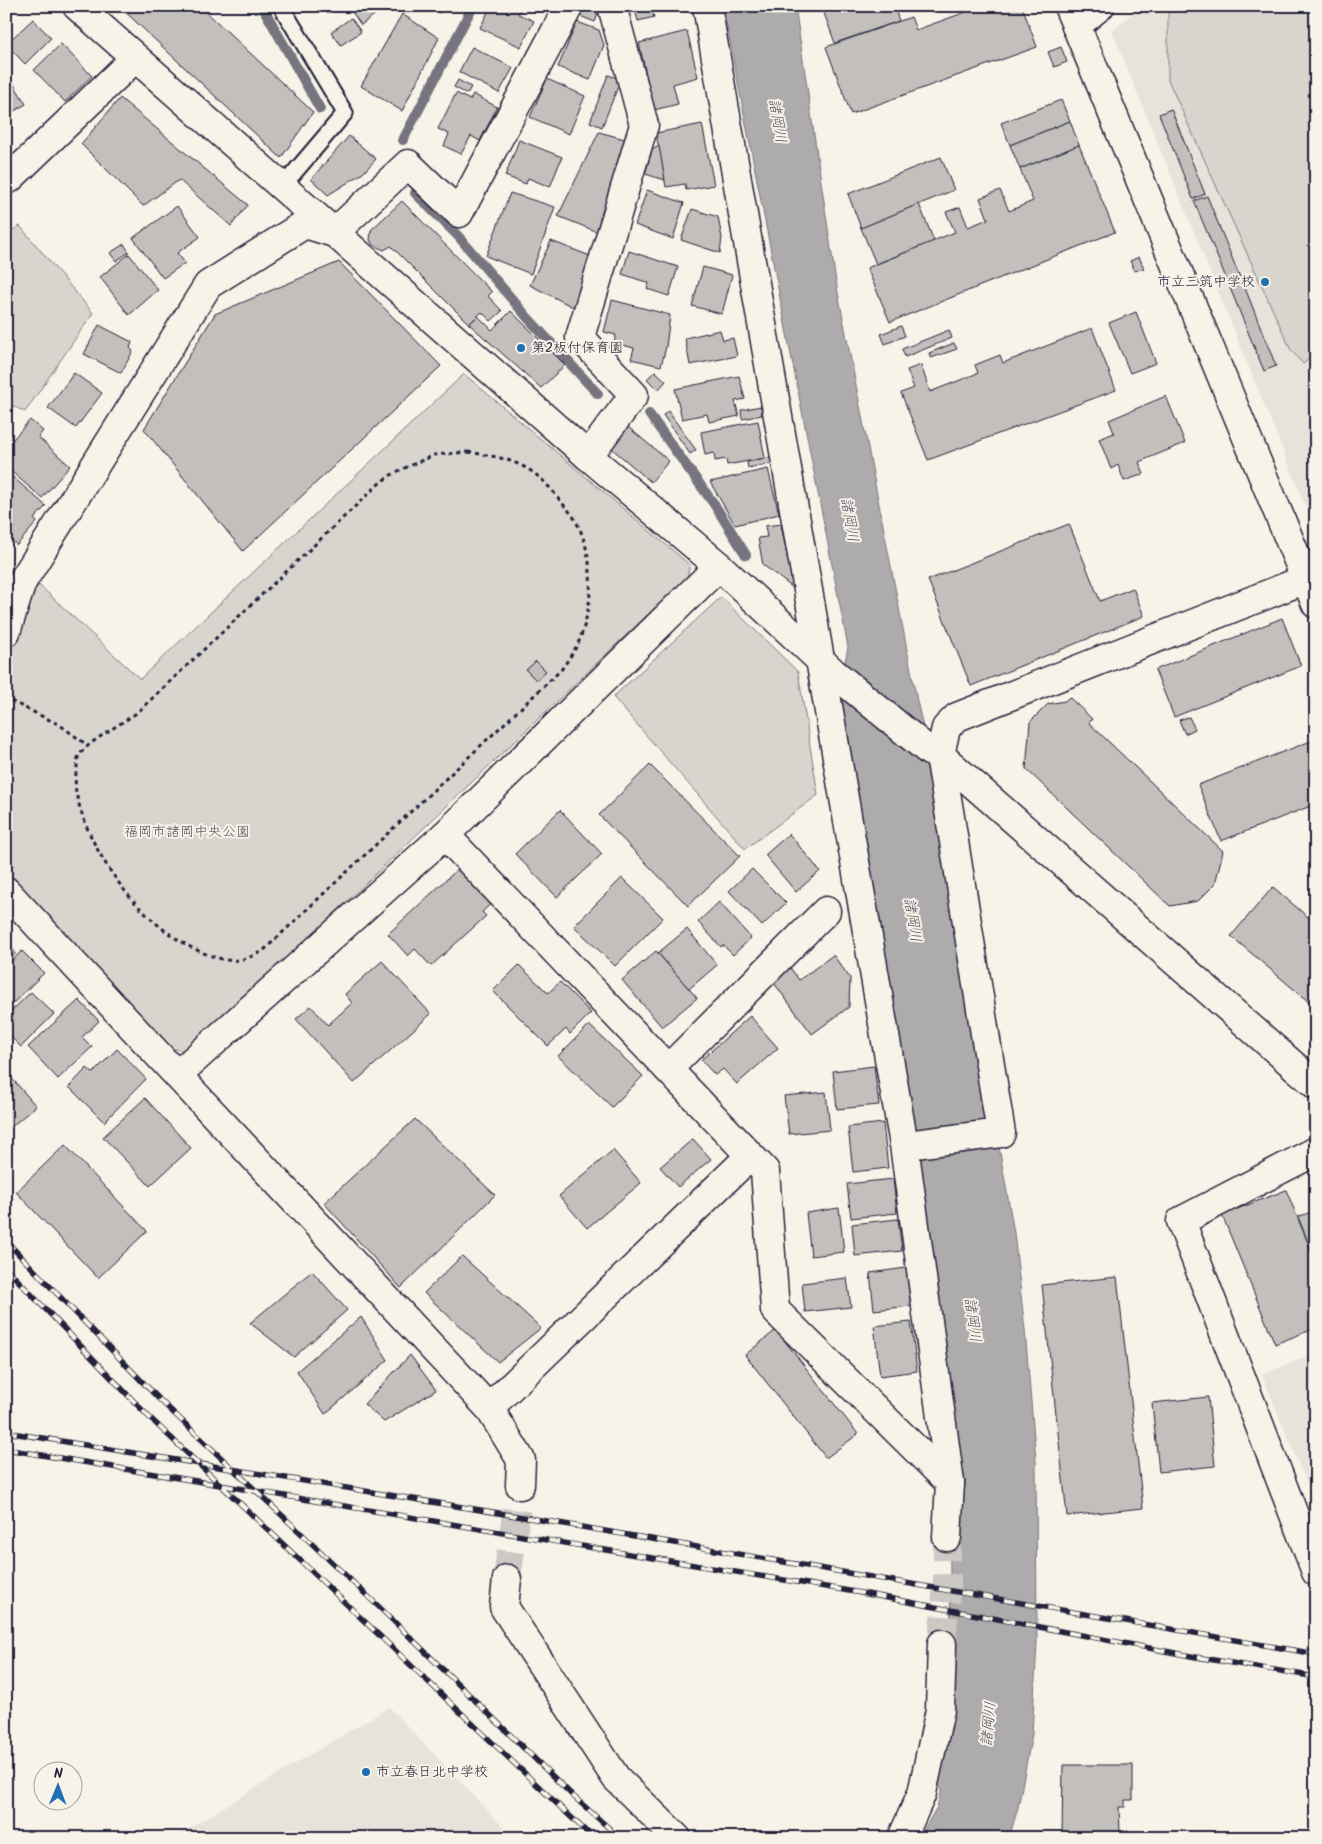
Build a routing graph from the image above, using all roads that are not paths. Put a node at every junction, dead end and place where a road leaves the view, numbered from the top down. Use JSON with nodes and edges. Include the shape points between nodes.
{"nodes":[{"id":1,"x":77,"y":6,"type":"edge"},
{"id":2,"x":281,"y":6,"type":"edge"},
{"id":3,"x":569,"y":6,"type":"edge"},
{"id":4,"x":612,"y":6,"type":"edge"},
{"id":5,"x":707,"y":6,"type":"edge"},
{"id":6,"x":1100,"y":6,"type":"edge"},
{"id":7,"x":1072,"y":16,"type":"edge"},
{"id":8,"x":135,"y":58,"type":"junction"},
{"id":9,"x":6,"y":180,"type":"edge"},
{"id":10,"x":282,"y":187,"type":"junction"},
{"id":11,"x":334,"y":233,"type":"junction"},
{"id":12,"x":588,"y":456,"type":"junction"},
{"id":13,"x":720,"y":566,"type":"junction"},
{"id":14,"x":14,"y":573,"type":"edge"},
{"id":15,"x":1306,"y":579,"type":"junction"},
{"id":16,"x":1316,"y":604,"type":"edge"},
{"id":17,"x":6,"y":632,"type":"edge"},
{"id":18,"x":828,"y":668,"type":"junction"},
{"id":19,"x":934,"y":753,"type":"junction"},
{"id":20,"x":445,"y":835,"type":"junction"},
{"id":21,"x":6,"y":891,"type":"edge"},
{"id":22,"x":826,"y":911,"type":"dead end"},
{"id":23,"x":668,"y":1069,"type":"junction"},
{"id":24,"x":177,"y":1075,"type":"junction"},
{"id":25,"x":1316,"y":1085,"type":"edge"},
{"id":26,"x":907,"y":1145,"type":"dead end"},
{"id":27,"x":1316,"y":1151,"type":"edge"},
{"id":28,"x":750,"y":1156,"type":"junction"},
{"id":29,"x":490,"y":1408,"type":"junction"},
{"id":30,"x":950,"y":1483,"type":"junction"},
{"id":31,"x":520,"y":1485,"type":"tunnel mouth"},
{"id":32,"x":947,"y":1537,"type":"tunnel mouth"},
{"id":33,"x":1316,"y":1572,"type":"edge"},
{"id":34,"x":507,"y":1579,"type":"tunnel mouth"},
{"id":35,"x":942,"y":1644,"type":"tunnel mouth"},
{"id":36,"x":678,"y":1838,"type":"edge"},
{"id":37,"x":902,"y":1838,"type":"edge"}],
"edges":[{"from":1,"to":8,"type":"street"},
{"from":2,"to":10,"type":"lane","via":[[345,113]]},
{"from":3,"to":11,"type":"street","via":[[459,213],[408,164]]},
{"from":4,"to":12,"type":"street","via":[[644,125],[580,337],[634,395]]},
{"from":5,"to":18,"type":"street"},
{"from":6,"to":7,"type":"street"},
{"from":7,"to":15,"type":"street"},
{"from":8,"to":9,"type":"street"},
{"from":8,"to":10,"type":"street"},
{"from":10,"to":11,"type":"street"},
{"from":11,"to":12,"type":"street"},
{"from":11,"to":14,"type":"street","via":[[305,224],[208,284]]},
{"from":12,"to":13,"type":"street"},
{"from":13,"to":18,"type":"street"},
{"from":13,"to":20,"type":"street"},
{"from":14,"to":17,"type":"street"},
{"from":15,"to":16,"type":"street"},
{"from":15,"to":19,"type":"street","via":[[957,717],[946,728]]},
{"from":18,"to":19,"type":"street"},
{"from":18,"to":30,"type":"street","via":[[904,1145]]},
{"from":19,"to":25,"type":"street"},
{"from":19,"to":26,"type":"street","via":[[1001,1133]]},
{"from":20,"to":23,"type":"street"},
{"from":20,"to":24,"type":"street"},
{"from":21,"to":24,"type":"street"},
{"from":22,"to":23,"type":"street"},
{"from":23,"to":28,"type":"street"},
{"from":24,"to":29,"type":"street"},
{"from":27,"to":33,"type":"street","via":[[1181,1221]]},
{"from":28,"to":29,"type":"street"},
{"from":28,"to":30,"type":"street","via":[[765,1171],[775,1310]]},
{"from":29,"to":31,"type":"street","via":[[521,1460]]},
{"from":30,"to":32,"type":"street"},
{"from":34,"to":36,"type":"street","via":[[504,1607],[616,1778]]},
{"from":35,"to":37,"type":"street","via":[[940,1710],[922,1793]]}]}
